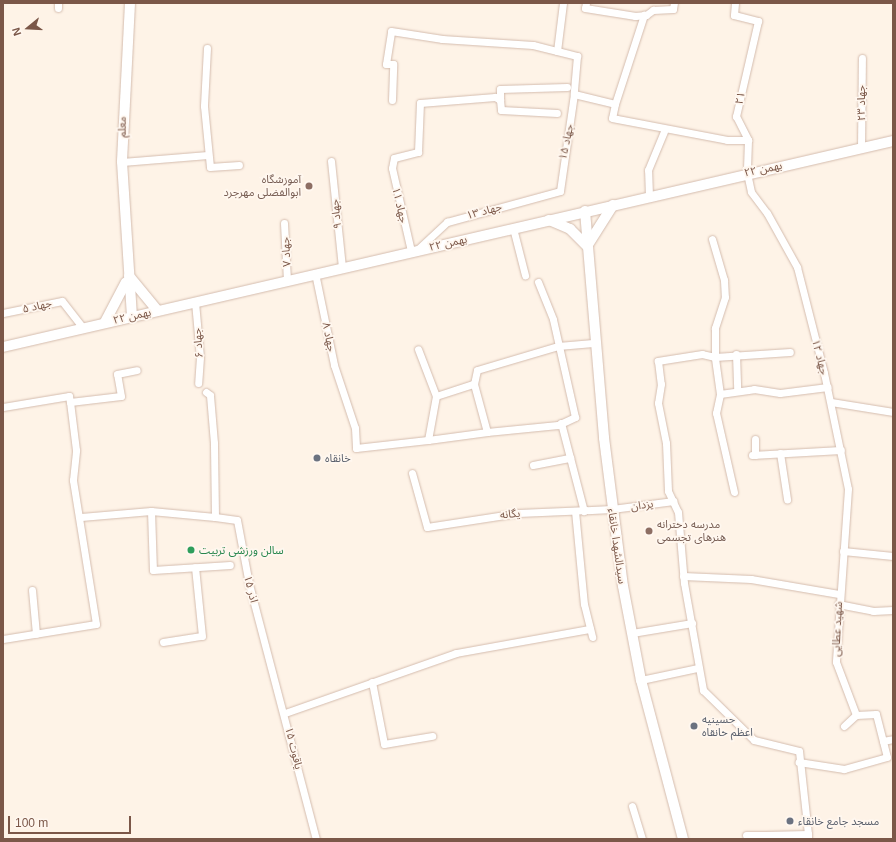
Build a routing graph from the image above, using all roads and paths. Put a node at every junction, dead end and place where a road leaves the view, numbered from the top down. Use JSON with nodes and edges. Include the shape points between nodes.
{"nodes":[{"id":1,"x":130,"y":3,"type":"edge"},
{"id":2,"x":563,"y":3,"type":"edge"},
{"id":3,"x":586,"y":3,"type":"edge"},
{"id":4,"x":674,"y":3,"type":"edge"},
{"id":5,"x":735,"y":3,"type":"edge"},
{"id":6,"x":644,"y":15,"type":"junction"},
{"id":7,"x":207,"y":48,"type":"dead end"},
{"id":8,"x":557,"y":51,"type":"junction"},
{"id":9,"x":862,"y":58,"type":"dead end"},
{"id":10,"x":567,"y":87,"type":"dead end"},
{"id":11,"x":574,"y":94,"type":"junction"},
{"id":12,"x":392,"y":100,"type":"dead end"},
{"id":13,"x":500,"y":100,"type":"junction"},
{"id":14,"x":615,"y":104,"type":"junction"},
{"id":15,"x":557,"y":112,"type":"dead end"},
{"id":16,"x":665,"y":129,"type":"junction"},
{"id":17,"x":748,"y":140,"type":"junction"},
{"id":18,"x":893,"y":141,"type":"edge"},
{"id":19,"x":861,"y":148,"type":"junction"},
{"id":20,"x":208,"y":155,"type":"junction"},
{"id":21,"x":331,"y":161,"type":"dead end"},
{"id":22,"x":122,"y":162,"type":"junction"},
{"id":23,"x":240,"y":165,"type":"dead end"},
{"id":24,"x":747,"y":173,"type":"junction"},
{"id":25,"x":560,"y":191,"type":"joint"},
{"id":26,"x":649,"y":196,"type":"junction"},
{"id":27,"x":613,"y":204,"type":"junction"},
{"id":28,"x":581,"y":212,"type":"junction"},
{"id":29,"x":548,"y":220,"type":"junction"},
{"id":30,"x":284,"y":223,"type":"dead end"},
{"id":31,"x":513,"y":228,"type":"junction"},
{"id":32,"x":712,"y":240,"type":"dead end"},
{"id":33,"x":587,"y":246,"type":"junction"},
{"id":34,"x":414,"y":250,"type":"junction"},
{"id":35,"x":342,"y":267,"type":"junction"},
{"id":36,"x":316,"y":273,"type":"junction"},
{"id":37,"x":525,"y":275,"type":"dead end"},
{"id":38,"x":128,"y":279,"type":"junction"},
{"id":39,"x":287,"y":281,"type":"junction"},
{"id":40,"x":538,"y":282,"type":"dead end"},
{"id":41,"x":195,"y":302,"type":"junction"},
{"id":42,"x":157,"y":310,"type":"junction"},
{"id":43,"x":3,"y":313,"type":"edge"},
{"id":44,"x":128,"y":316,"type":"junction"},
{"id":45,"x":105,"y":322,"type":"junction"},
{"id":46,"x":82,"y":327,"type":"junction"},
{"id":47,"x":596,"y":343,"type":"junction"},
{"id":48,"x":558,"y":346,"type":"junction"},
{"id":49,"x":3,"y":347,"type":"edge"},
{"id":50,"x":418,"y":349,"type":"dead end"},
{"id":51,"x":790,"y":352,"type":"dead end"},
{"id":52,"x":736,"y":354,"type":"junction"},
{"id":53,"x":715,"y":357,"type":"junction"},
{"id":54,"x":137,"y":370,"type":"dead end"},
{"id":55,"x":198,"y":383,"type":"dead end"},
{"id":56,"x":474,"y":384,"type":"junction"},
{"id":57,"x":828,"y":387,"type":"junction"},
{"id":58,"x":206,"y":392,"type":"dead end"},
{"id":59,"x":738,"y":392,"type":"junction"},
{"id":60,"x":720,"y":394,"type":"junction"},
{"id":61,"x":436,"y":396,"type":"junction"},
{"id":62,"x":70,"y":402,"type":"junction"},
{"id":63,"x":831,"y":402,"type":"junction"},
{"id":64,"x":3,"y":407,"type":"edge"},
{"id":65,"x":893,"y":412,"type":"edge"},
{"id":66,"x":561,"y":423,"type":"junction"},
{"id":67,"x":487,"y":432,"type":"junction"},
{"id":68,"x":755,"y":439,"type":"dead end"},
{"id":69,"x":428,"y":440,"type":"junction"},
{"id":70,"x":841,"y":450,"type":"junction"},
{"id":71,"x":780,"y":453,"type":"junction"},
{"id":72,"x":570,"y":458,"type":"junction"},
{"id":73,"x":533,"y":465,"type":"dead end"},
{"id":74,"x":412,"y":473,"type":"dead end"},
{"id":75,"x":734,"y":492,"type":"dead end"},
{"id":76,"x":787,"y":499,"type":"dead end"},
{"id":77,"x":672,"y":501,"type":"junction"},
{"id":78,"x":612,"y":509,"type":"junction"},
{"id":79,"x":151,"y":511,"type":"junction"},
{"id":80,"x":575,"y":511,"type":"junction"},
{"id":81,"x":584,"y":511,"type":"junction"},
{"id":82,"x":81,"y":517,"type":"junction"},
{"id":83,"x":215,"y":517,"type":"junction"},
{"id":84,"x":843,"y":553,"type":"junction"},
{"id":85,"x":893,"y":556,"type":"edge"},
{"id":86,"x":230,"y":565,"type":"dead end"},
{"id":87,"x":195,"y":567,"type":"junction"},
{"id":88,"x":683,"y":576,"type":"junction"},
{"id":89,"x":32,"y":590,"type":"dead end"},
{"id":90,"x":839,"y":594,"type":"junction"},
{"id":91,"x":838,"y":604,"type":"junction"},
{"id":92,"x":893,"y":610,"type":"edge"},
{"id":93,"x":692,"y":623,"type":"junction"},
{"id":94,"x":590,"y":629,"type":"junction"},
{"id":95,"x":632,"y":633,"type":"junction"},
{"id":96,"x":36,"y":634,"type":"junction"},
{"id":97,"x":592,"y":637,"type":"dead end"},
{"id":98,"x":3,"y":639,"type":"edge"},
{"id":99,"x":163,"y":642,"type":"dead end"},
{"id":100,"x":270,"y":657,"type":"joint"},
{"id":101,"x":697,"y":668,"type":"junction"},
{"id":102,"x":641,"y":680,"type":"junction"},
{"id":103,"x":372,"y":682,"type":"junction"},
{"id":104,"x":285,"y":713,"type":"junction"},
{"id":105,"x":856,"y":714,"type":"junction"},
{"id":106,"x":844,"y":726,"type":"dead end"},
{"id":107,"x":432,"y":736,"type":"dead end"},
{"id":108,"x":893,"y":739,"type":"edge"},
{"id":109,"x":883,"y":741,"type":"junction"},
{"id":110,"x":800,"y":762,"type":"junction"},
{"id":111,"x":632,"y":806,"type":"dead end"},
{"id":112,"x":746,"y":835,"type":"dead end"},
{"id":113,"x":764,"y":837,"type":"edge"},
{"id":114,"x":808,"y":837,"type":"edge"},
{"id":115,"x":316,"y":839,"type":"edge"},
{"id":116,"x":642,"y":839,"type":"edge"},
{"id":117,"x":683,"y":839,"type":"edge"}],
"edges":[{"from":1,"to":22,"type":"main road","name":"معلم"},
{"from":2,"to":8,"type":"street"},
{"from":3,"to":6,"type":"street","via":[[585,8],[614,14]]},
{"from":4,"to":6,"type":"street","via":[[673,9],[653,10]]},
{"from":5,"to":17,"type":"street","name":"۲۱","via":[[734,15],[758,21],[736,116]]},
{"from":6,"to":14,"type":"street"},
{"from":7,"to":20,"type":"street","via":[[204,106]]},
{"from":8,"to":11,"type":"street","name":"جهاد ۱۵","via":[[577,56]]},
{"from":8,"to":12,"type":"street","via":[[533,45],[442,39],[391,31],[386,64],[393,64]]},
{"from":9,"to":19,"type":"street","name":"جهاد ۲۳"},
{"from":10,"to":13,"type":"street","via":[[500,89]]},
{"from":11,"to":14,"type":"street"},
{"from":11,"to":25,"type":"street","name":"جهاد ۱۵"},
{"from":13,"to":15,"type":"street","via":[[501,110]]},
{"from":13,"to":34,"type":"street","name":"جهاد ۱۱","via":[[495,97],[420,103],[418,152],[394,158],[396,193]]},
{"from":14,"to":16,"type":"street","via":[[612,118]]},
{"from":16,"to":17,"type":"street","via":[[727,140]]},
{"from":16,"to":26,"type":"street","via":[[648,170]]},
{"from":17,"to":24,"type":"street","name":"۲۱"},
{"from":18,"to":19,"type":"main road","name":"۲۲ بهمن"},
{"from":19,"to":24,"type":"main road","name":"۲۲ بهمن"},
{"from":20,"to":22,"type":"street"},
{"from":20,"to":23,"type":"street","via":[[210,167]]},
{"from":21,"to":35,"type":"street","name":"جهاد ۹"},
{"from":22,"to":38,"type":"main road","name":"معلم"},
{"from":24,"to":26,"type":"main road","name":"۲۲ بهمن"},
{"from":24,"to":57,"type":"street","name":"جهاد ۱۲","via":[[751,192],[768,213],[797,267]]},
{"from":25,"to":34,"type":"street","name":"جهاد ۱۳","via":[[447,222]]},
{"from":26,"to":27,"type":"main road","name":"۲۲ بهمن"},
{"from":27,"to":28,"type":"main road","name":"۲۲ بهمن"},
{"from":27,"to":33,"type":"main road"},
{"from":28,"to":29,"type":"main road","name":"۲۲ بهمن"},
{"from":28,"to":33,"type":"main road","name":"سیدالشهدا خانقاء"},
{"from":29,"to":31,"type":"main road","name":"۲۲ بهمن"},
{"from":29,"to":33,"type":"main road","via":[[570,229]]},
{"from":30,"to":39,"type":"street","name":"جهاد ۷"},
{"from":31,"to":34,"type":"main road","name":"۲۲ بهمن"},
{"from":31,"to":37,"type":"street"},
{"from":32,"to":53,"type":"street","via":[[724,280],[724,297],[715,328]]},
{"from":33,"to":47,"type":"main road","name":"سیدالشهدا خانقاء"},
{"from":34,"to":35,"type":"main road","name":"۲۲ بهمن"},
{"from":35,"to":36,"type":"main road","name":"۲۲ بهمن"},
{"from":36,"to":39,"type":"main road","name":"۲۲ بهمن"},
{"from":36,"to":69,"type":"street","name":"جهاد ۸","via":[[334,365],[348,400],[356,448]]},
{"from":38,"to":42,"type":"main road"},
{"from":38,"to":44,"type":"main road","name":"معلم"},
{"from":38,"to":45,"type":"main road"},
{"from":39,"to":41,"type":"main road","name":"۲۲ بهمن"},
{"from":40,"to":48,"type":"street","via":[[553,319]]},
{"from":41,"to":42,"type":"main road","name":"۲۲ بهمن"},
{"from":41,"to":55,"type":"street","name":"جهاد ۶","via":[[200,357]]},
{"from":42,"to":44,"type":"main road","name":"۲۲ بهمن"},
{"from":43,"to":46,"type":"street","name":"جهاد ۵","via":[[62,301]]},
{"from":44,"to":45,"type":"main road","name":"۲۲ بهمن"},
{"from":45,"to":46,"type":"main road","name":"۲۲ بهمن"},
{"from":46,"to":49,"type":"main road","name":"۲۲ بهمن"},
{"from":47,"to":48,"type":"street"},
{"from":47,"to":78,"type":"main road","name":"سیدالشهدا خانقاء"},
{"from":48,"to":56,"type":"street","via":[[477,370]]},
{"from":48,"to":66,"type":"street","via":[[575,417]]},
{"from":50,"to":61,"type":"street"},
{"from":51,"to":52,"type":"street"},
{"from":52,"to":53,"type":"street"},
{"from":52,"to":59,"type":"street"},
{"from":53,"to":60,"type":"street"},
{"from":53,"to":77,"type":"street","via":[[702,354],[658,361],[661,384],[658,403],[666,443],[668,491]]},
{"from":54,"to":62,"type":"street","via":[[117,374],[121,396]]},
{"from":56,"to":61,"type":"street"},
{"from":56,"to":67,"type":"street"},
{"from":57,"to":59,"type":"street","via":[[780,393],[754,389]]},
{"from":57,"to":63,"type":"street","name":"جهاد ۱۲"},
{"from":58,"to":83,"type":"street","via":[[210,395],[214,443]]},
{"from":59,"to":60,"type":"street"},
{"from":60,"to":75,"type":"street","via":[[716,414]]},
{"from":61,"to":69,"type":"street"},
{"from":62,"to":64,"type":"street","via":[[69,396]]},
{"from":62,"to":82,"type":"street","via":[[76,450],[73,480]]},
{"from":63,"to":65,"type":"street"},
{"from":63,"to":70,"type":"street","name":"جهاد ۱۲"},
{"from":66,"to":67,"type":"street"},
{"from":66,"to":72,"type":"street"},
{"from":67,"to":69,"type":"street"},
{"from":68,"to":71,"type":"street","via":[[753,455]]},
{"from":70,"to":71,"type":"street"},
{"from":70,"to":84,"type":"street","name":"جهاد ۱۲","via":[[848,489]]},
{"from":71,"to":76,"type":"street"},
{"from":72,"to":73,"type":"street"},
{"from":72,"to":81,"type":"street"},
{"from":74,"to":80,"type":"street","name":"یگانه","via":[[427,527],[518,513]]},
{"from":77,"to":78,"type":"street","name":"یزدان"},
{"from":77,"to":88,"type":"street","via":[[678,512]]},
{"from":78,"to":81,"type":"street","name":"یگانه"},
{"from":78,"to":95,"type":"main road","name":"سیدالشهدا خانقاء"},
{"from":79,"to":82,"type":"street"},
{"from":79,"to":83,"type":"street"},
{"from":79,"to":87,"type":"street","via":[[153,570]]},
{"from":80,"to":81,"type":"street","name":"یگانه"},
{"from":80,"to":94,"type":"street","via":[[575,536]]},
{"from":82,"to":96,"type":"street","via":[[96,624]]},
{"from":83,"to":100,"type":"street","name":"اذر ۱۵","via":[[237,520],[249,584]]},
{"from":84,"to":85,"type":"street"},
{"from":84,"to":90,"type":"street","name":"شهید عطایی"},
{"from":86,"to":87,"type":"street"},
{"from":87,"to":99,"type":"street","via":[[202,636]]},
{"from":88,"to":90,"type":"street","via":[[751,579]]},
{"from":88,"to":93,"type":"street"},
{"from":89,"to":96,"type":"street"},
{"from":90,"to":91,"type":"street","name":"شهید عطایی"},
{"from":91,"to":92,"type":"street","via":[[873,611]]},
{"from":91,"to":105,"type":"street","name":"شهید عطایی","via":[[836,662]]},
{"from":93,"to":95,"type":"street"},
{"from":93,"to":101,"type":"street"},
{"from":94,"to":97,"type":"street"},
{"from":94,"to":103,"type":"street","via":[[456,652]]},
{"from":95,"to":102,"type":"main road","name":"سیدالشهدا خانقاء"},
{"from":96,"to":98,"type":"street"},
{"from":100,"to":104,"type":"street","name":"یاقوت ۱۵"},
{"from":101,"to":102,"type":"street"},
{"from":101,"to":110,"type":"street","via":[[703,690],[732,722],[754,740],[799,751]]},
{"from":102,"to":117,"type":"main road","name":"سیدالشهدا خانقاء"},
{"from":103,"to":104,"type":"street"},
{"from":103,"to":107,"type":"street","via":[[384,744]]},
{"from":104,"to":115,"type":"street","name":"یاقوت ۱۵"},
{"from":105,"to":106,"type":"street"},
{"from":105,"to":109,"type":"street","via":[[876,714]]},
{"from":108,"to":109,"type":"street"},
{"from":109,"to":110,"type":"street","via":[[887,757],[844,769]]},
{"from":110,"to":114,"type":"street"},
{"from":111,"to":116,"type":"street"},
{"from":112,"to":113,"type":"street"},
{"from":113,"to":114,"type":"street"}]}
